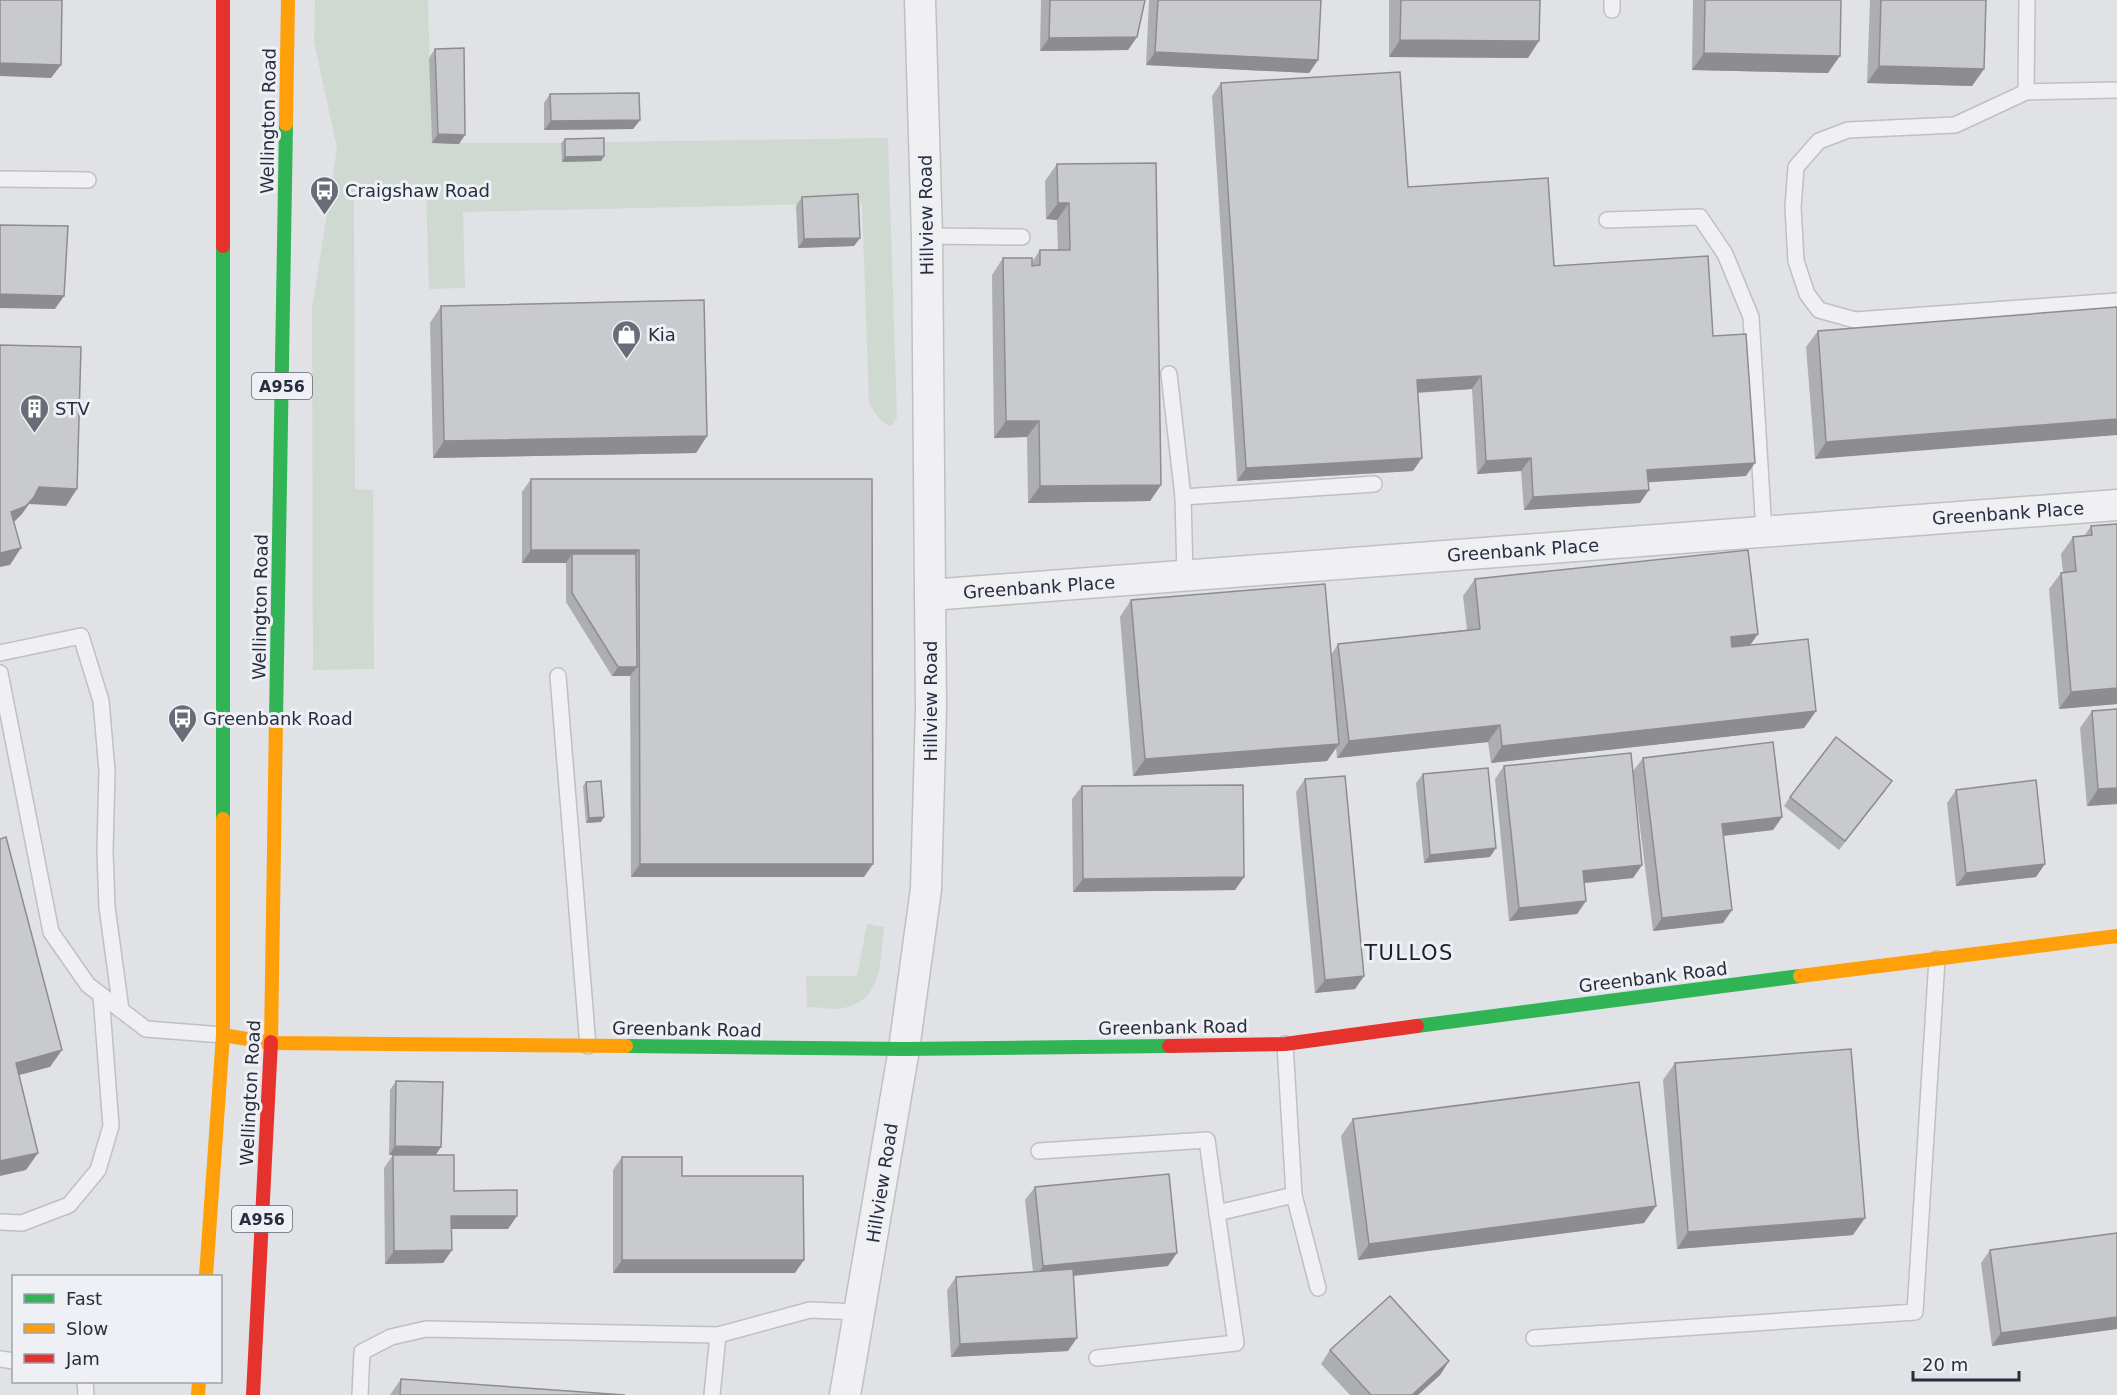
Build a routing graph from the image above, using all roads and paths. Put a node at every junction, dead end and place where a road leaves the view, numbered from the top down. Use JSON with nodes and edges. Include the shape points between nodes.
{"nodes":[{"id":1,"x":223,"y":0,"type":"edge"},
{"id":2,"x":288,"y":0,"type":"edge"},
{"id":3,"x":920,"y":0,"type":"edge"},
{"id":4,"x":2027,"y":0,"type":"edge"},
{"id":5,"x":2117,"y":90,"type":"edge"},
{"id":6,"x":2026,"y":92,"type":"junction"},
{"id":7,"x":0,"y":179,"type":"edge"},
{"id":8,"x":88,"y":180,"type":"dead end"},
{"id":9,"x":1607,"y":220,"type":"dead end"},
{"id":10,"x":927,"y":236,"type":"junction"},
{"id":11,"x":1022,"y":237,"type":"dead end"},
{"id":12,"x":2117,"y":301,"type":"edge"},
{"id":13,"x":1169,"y":374,"type":"dead end"},
{"id":14,"x":1374,"y":484,"type":"edge"},
{"id":15,"x":1183,"y":497,"type":"junction"},
{"id":16,"x":2117,"y":505,"type":"edge"},
{"id":17,"x":1764,"y":532,"type":"junction"},
{"id":18,"x":1185,"y":575,"type":"junction"},
{"id":19,"x":930,"y":595,"type":"junction"},
{"id":20,"x":0,"y":653,"type":"edge"},
{"id":21,"x":0,"y":673,"type":"edge"},
{"id":22,"x":558,"y":676,"type":"dead end"},
{"id":23,"x":2117,"y":936,"type":"edge"},
{"id":24,"x":1937,"y":959,"type":"junction"},
{"id":25,"x":101,"y":995,"type":"junction"},
{"id":26,"x":121,"y":1010,"type":"junction"},
{"id":27,"x":223,"y":1035,"type":"junction"},
{"id":28,"x":271,"y":1043,"type":"junction"},
{"id":29,"x":1285,"y":1044,"type":"junction"},
{"id":30,"x":588,"y":1046,"type":"junction"},
{"id":31,"x":904,"y":1049,"type":"junction"},
{"id":32,"x":1039,"y":1151,"type":"dead end"},
{"id":33,"x":1294,"y":1196,"type":"junction"},
{"id":34,"x":1217,"y":1213,"type":"junction"},
{"id":35,"x":0,"y":1222,"type":"edge"},
{"id":36,"x":206,"y":1275,"type":"edge"},
{"id":37,"x":1318,"y":1288,"type":"dead end"},
{"id":38,"x":860,"y":1312,"type":"junction"},
{"id":39,"x":718,"y":1335,"type":"junction"},
{"id":40,"x":1534,"y":1338,"type":"dead end"},
{"id":41,"x":1096,"y":1358,"type":"dead end"},
{"id":42,"x":253,"y":1395,"type":"edge"},
{"id":43,"x":360,"y":1395,"type":"edge"},
{"id":44,"x":712,"y":1395,"type":"edge"},
{"id":45,"x":845,"y":1395,"type":"edge"}],
"edges":[{"from":1,"to":27,"type":"main road","name":"Wellington Road","number":"A956"},
{"from":2,"to":28,"type":"main road","name":"Wellington Road","number":"A956"},
{"from":3,"to":10,"type":"street","name":"Hillview Road"},
{"from":4,"to":6,"type":"lane"},
{"from":5,"to":6,"type":"lane"},
{"from":6,"to":12,"type":"lane","via":[[1955,124],[1848,130],[1819,141],[1796,167],[1796,261],[1807,294],[1820,310],[1855,320]]},
{"from":7,"to":8,"type":"lane"},
{"from":9,"to":17,"type":"lane","via":[[1700,217],[1725,254],[1751,317]]},
{"from":10,"to":11,"type":"lane"},
{"from":10,"to":19,"type":"street","name":"Hillview Road"},
{"from":13,"to":15,"type":"lane"},
{"from":14,"to":15,"type":"lane"},
{"from":15,"to":18,"type":"lane"},
{"from":16,"to":17,"type":"street","name":"Greenbank Place"},
{"from":17,"to":18,"type":"street","name":"Greenbank Place"},
{"from":18,"to":19,"type":"street","name":"Greenbank Place"},
{"from":19,"to":31,"type":"street","name":"Hillview Road","via":[[926,889]]},
{"from":20,"to":26,"type":"lane","via":[[81,636],[101,701],[107,771],[107,907]]},
{"from":21,"to":25,"type":"lane","via":[[51,932],[88,985]]},
{"from":22,"to":30,"type":"lane"},
{"from":23,"to":24,"type":"main road","name":"Greenbank Road"},
{"from":24,"to":29,"type":"main road","name":"Greenbank Road"},
{"from":24,"to":40,"type":"lane","via":[[1915,1312]]},
{"from":25,"to":26,"type":"lane"},
{"from":25,"to":35,"type":"lane","via":[[111,1126],[98,1170],[69,1205],[22,1223]]},
{"from":26,"to":27,"type":"lane","via":[[146,1029]]},
{"from":27,"to":28,"type":"main road","name":"Greenbank Road"},
{"from":27,"to":36,"type":"main road","name":"Wellington Road","number":"A956"},
{"from":28,"to":30,"type":"main road","name":"Greenbank Road"},
{"from":28,"to":42,"type":"main road","name":"Wellington Road","number":"A956"},
{"from":29,"to":31,"type":"main road","name":"Greenbank Road"},
{"from":29,"to":33,"type":"lane"},
{"from":30,"to":31,"type":"main road","name":"Greenbank Road"},
{"from":31,"to":38,"type":"street","name":"Hillview Road"},
{"from":32,"to":34,"type":"lane","via":[[1207,1140]]},
{"from":33,"to":34,"type":"lane"},
{"from":33,"to":37,"type":"lane"},
{"from":34,"to":41,"type":"lane","via":[[1236,1342]]},
{"from":38,"to":39,"type":"lane","via":[[810,1310]]},
{"from":38,"to":45,"type":"street","name":"Hillview Road"},
{"from":39,"to":43,"type":"lane","via":[[426,1329],[391,1337],[362,1352]]},
{"from":39,"to":44,"type":"lane"}]}
